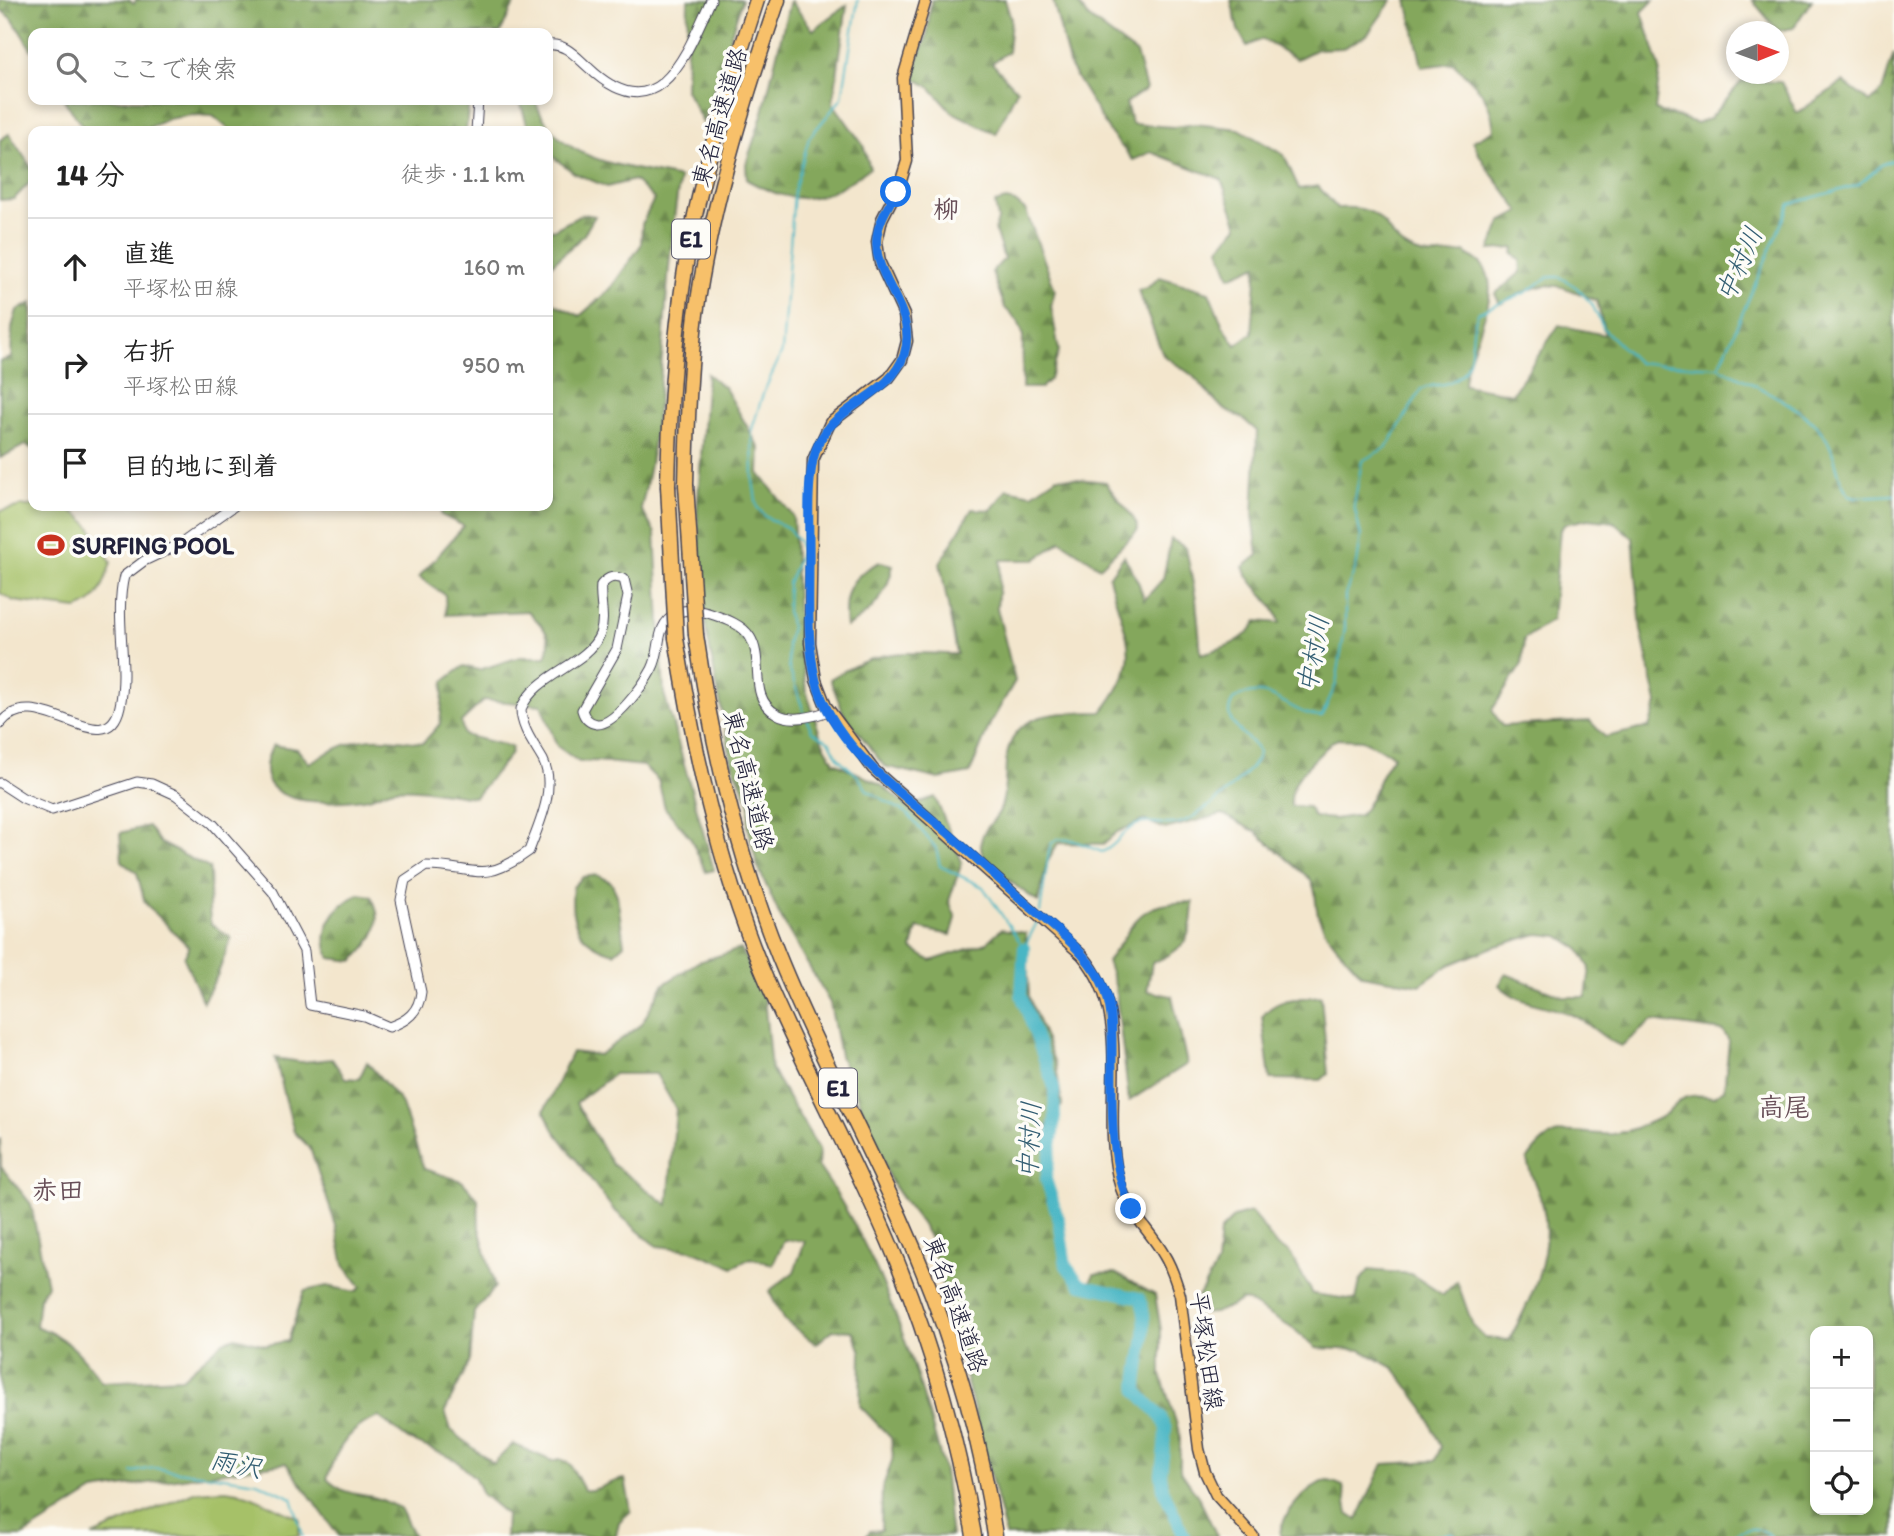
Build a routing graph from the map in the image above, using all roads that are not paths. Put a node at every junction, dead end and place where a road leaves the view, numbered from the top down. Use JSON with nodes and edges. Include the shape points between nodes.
{"nodes":[{"id":1,"x":711,"y":0,"type":"edge"},
{"id":2,"x":757,"y":0,"type":"edge"},
{"id":3,"x":778,"y":0,"type":"edge"},
{"id":4,"x":926,"y":0,"type":"edge"},
{"id":5,"x":553,"y":46,"type":"edge"},
{"id":6,"x":478,"y":105,"type":"edge"},
{"id":7,"x":477,"y":126,"type":"edge"},
{"id":8,"x":227,"y":511,"type":"edge"},
{"id":9,"x":826,"y":712,"type":"junction"},
{"id":10,"x":0,"y":724,"type":"edge"},
{"id":11,"x":0,"y":783,"type":"edge"},
{"id":12,"x":974,"y":1536,"type":"edge"},
{"id":13,"x":995,"y":1536,"type":"edge"},
{"id":14,"x":1253,"y":1536,"type":"edge"}],
"edges":[{"from":1,"to":5,"type":"street","via":[[680,66],[664,82],[645,91],[616,89],[566,48]]},
{"from":2,"to":12,"type":"highway","name":"東名高速道路","number":"E1","bridge":true,"via":[[710,155],[686,266],[673,359],[668,486],[676,638],[703,785],[726,869],[760,964],[867,1192],[909,1294],[948,1414]]},
{"from":3,"to":13,"type":"highway","name":"東名高速道路","number":"E1","bridge":true,"via":[[727,163],[703,274],[692,359],[686,485],[696,635],[718,761],[746,865],[794,993],[927,1284],[975,1436]]},
{"from":4,"to":9,"type":"main road","name":"平塚松田線","via":[[902,78],[908,153],[905,171],[877,237],[880,263],[906,320],[905,352],[889,378],[830,423],[813,460],[810,643]]},
{"from":6,"to":7,"type":"street"},
{"from":8,"to":10,"type":"street","via":[[124,576],[121,702],[112,722],[82,727],[29,708],[12,712]]},
{"from":9,"to":11,"type":"street","via":[[797,718],[779,716],[762,700],[754,645],[746,631],[726,619],[689,610],[665,623],[652,668],[618,712],[604,723],[589,721],[582,710],[617,649],[628,596],[624,579],[606,580],[601,585],[603,615],[597,640],[537,687],[521,709],[524,727],[546,768],[548,785],[528,851],[490,871],[426,866],[405,880],[401,900],[420,1001],[411,1016],[389,1027],[364,1016],[310,1005],[304,951],[273,892],[214,824],[176,795],[152,783],[137,782],[52,810]]},
{"from":9,"to":14,"type":"main road","name":"平塚松田線","via":[[873,769],[1049,925],[1102,983],[1110,1007],[1112,1132],[1121,1188],[1173,1271],[1199,1449],[1210,1485]]}]}
